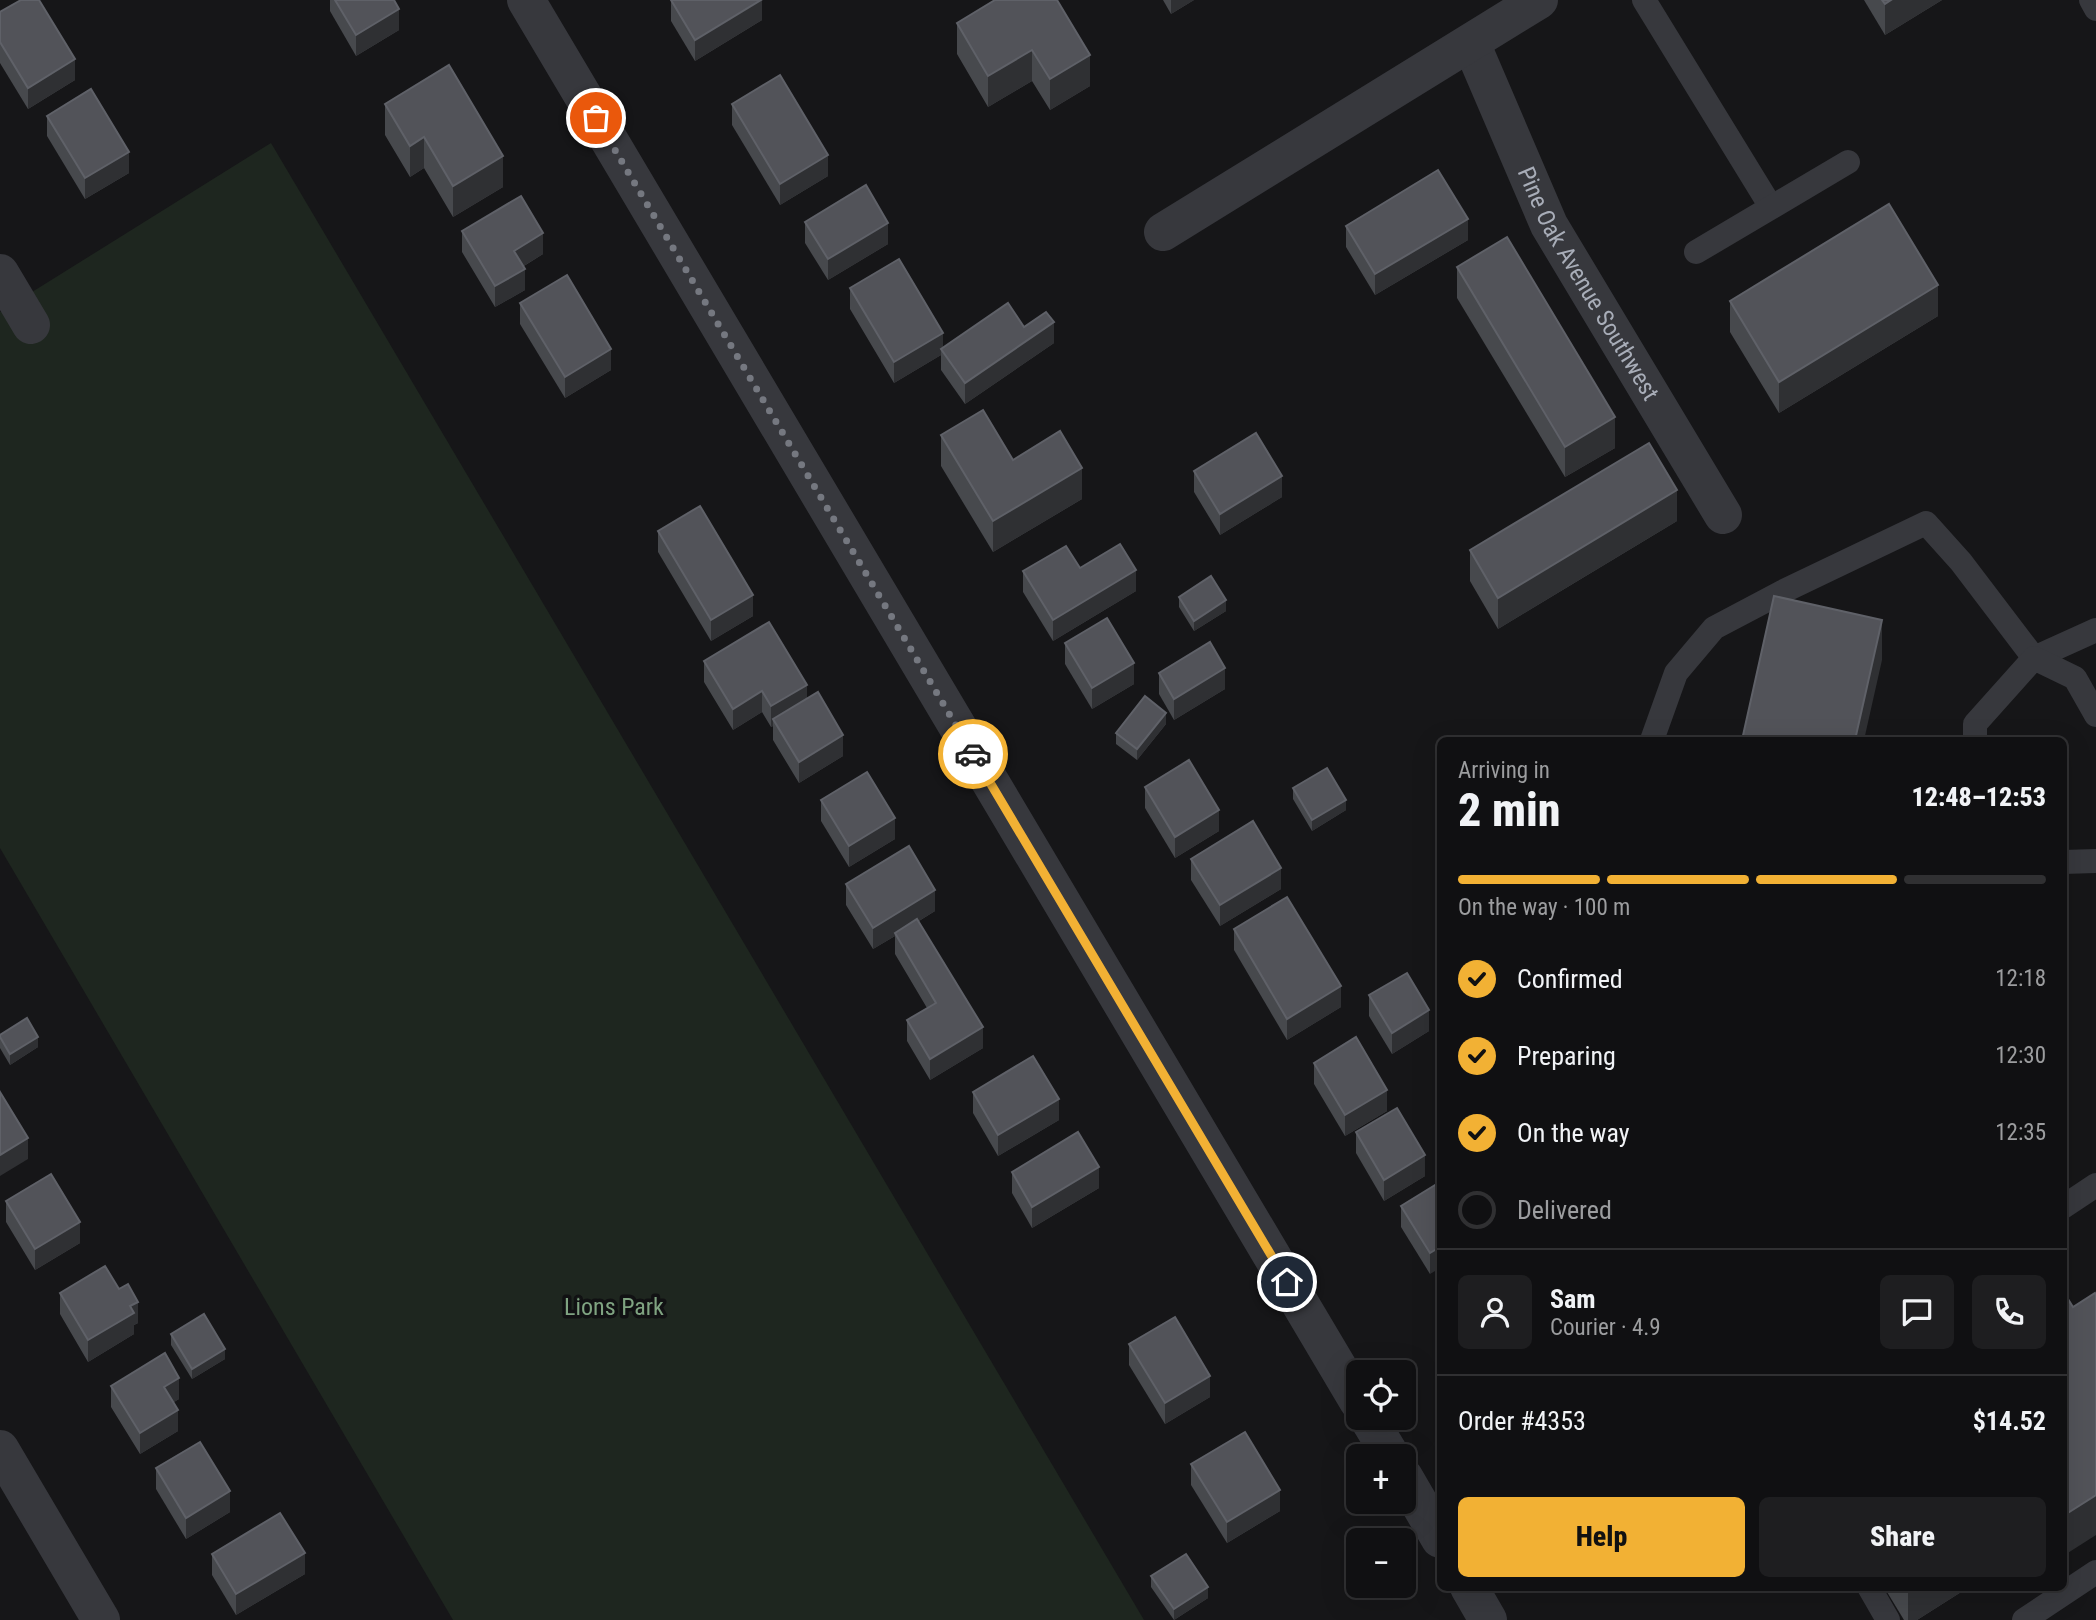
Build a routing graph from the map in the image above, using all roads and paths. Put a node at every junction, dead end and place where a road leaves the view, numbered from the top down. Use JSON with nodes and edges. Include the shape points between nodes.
{"nodes":[{"id":1,"x":526,"y":0,"type":"edge"},
{"id":2,"x":1539,"y":0,"type":"edge"},
{"id":3,"x":1644,"y":0,"type":"edge"},
{"id":4,"x":2091,"y":0,"type":"edge"},
{"id":5,"x":2096,"y":9,"type":"edge"},
{"id":6,"x":1471,"y":43,"type":"junction"},
{"id":7,"x":1848,"y":162,"type":"dead end"},
{"id":8,"x":1770,"y":207,"type":"junction"},
{"id":9,"x":1163,"y":232,"type":"dead end"},
{"id":10,"x":1696,"y":252,"type":"dead end"},
{"id":11,"x":0,"y":273,"type":"edge"},
{"id":12,"x":31,"y":325,"type":"dead end"},
{"id":13,"x":1723,"y":515,"type":"dead end"},
{"id":14,"x":2096,"y":630,"type":"edge"},
{"id":15,"x":2034,"y":657,"type":"junction"},
{"id":16,"x":2096,"y":715,"type":"edge"},
{"id":17,"x":1653,"y":737,"type":"edge"},
{"id":18,"x":1975,"y":737,"type":"edge"},
{"id":19,"x":2096,"y":1185,"type":"edge"},
{"id":20,"x":2067,"y":1204,"type":"edge"},
{"id":21,"x":1346,"y":1381,"type":"edge"},
{"id":22,"x":0,"y":1449,"type":"edge"},
{"id":23,"x":1416,"y":1498,"type":"edge"},
{"id":24,"x":1437,"y":1534,"type":"edge"},
{"id":25,"x":2096,"y":1572,"type":"edge"},
{"id":26,"x":1471,"y":1591,"type":"edge"},
{"id":27,"x":1870,"y":1591,"type":"edge"},
{"id":28,"x":101,"y":1620,"type":"edge"},
{"id":29,"x":1489,"y":1620,"type":"edge"},
{"id":30,"x":1888,"y":1620,"type":"edge"},
{"id":31,"x":2024,"y":1620,"type":"edge"}],
"edges":[{"from":1,"to":21,"type":"street"},
{"from":2,"to":6,"type":"street"},
{"from":3,"to":8,"type":"lane"},
{"from":4,"to":5,"type":"lane"},
{"from":6,"to":9,"type":"street"},
{"from":6,"to":13,"type":"street","name":"Pine Oak Avenue Southwest","via":[[1549,225]]},
{"from":7,"to":8,"type":"lane"},
{"from":8,"to":10,"type":"lane"},
{"from":11,"to":12,"type":"street"},
{"from":14,"to":15,"type":"lane"},
{"from":15,"to":16,"type":"lane","via":[[2075,678]]},
{"from":15,"to":17,"type":"lane","via":[[1926,523],[1714,628],[1676,673]]},
{"from":15,"to":18,"type":"lane","via":[[1975,724]]},
{"from":19,"to":20,"type":"lane"},
{"from":22,"to":28,"type":"street"},
{"from":23,"to":24,"type":"street"},
{"from":25,"to":31,"type":"lane"},
{"from":26,"to":29,"type":"street"},
{"from":27,"to":30,"type":"lane"}]}
